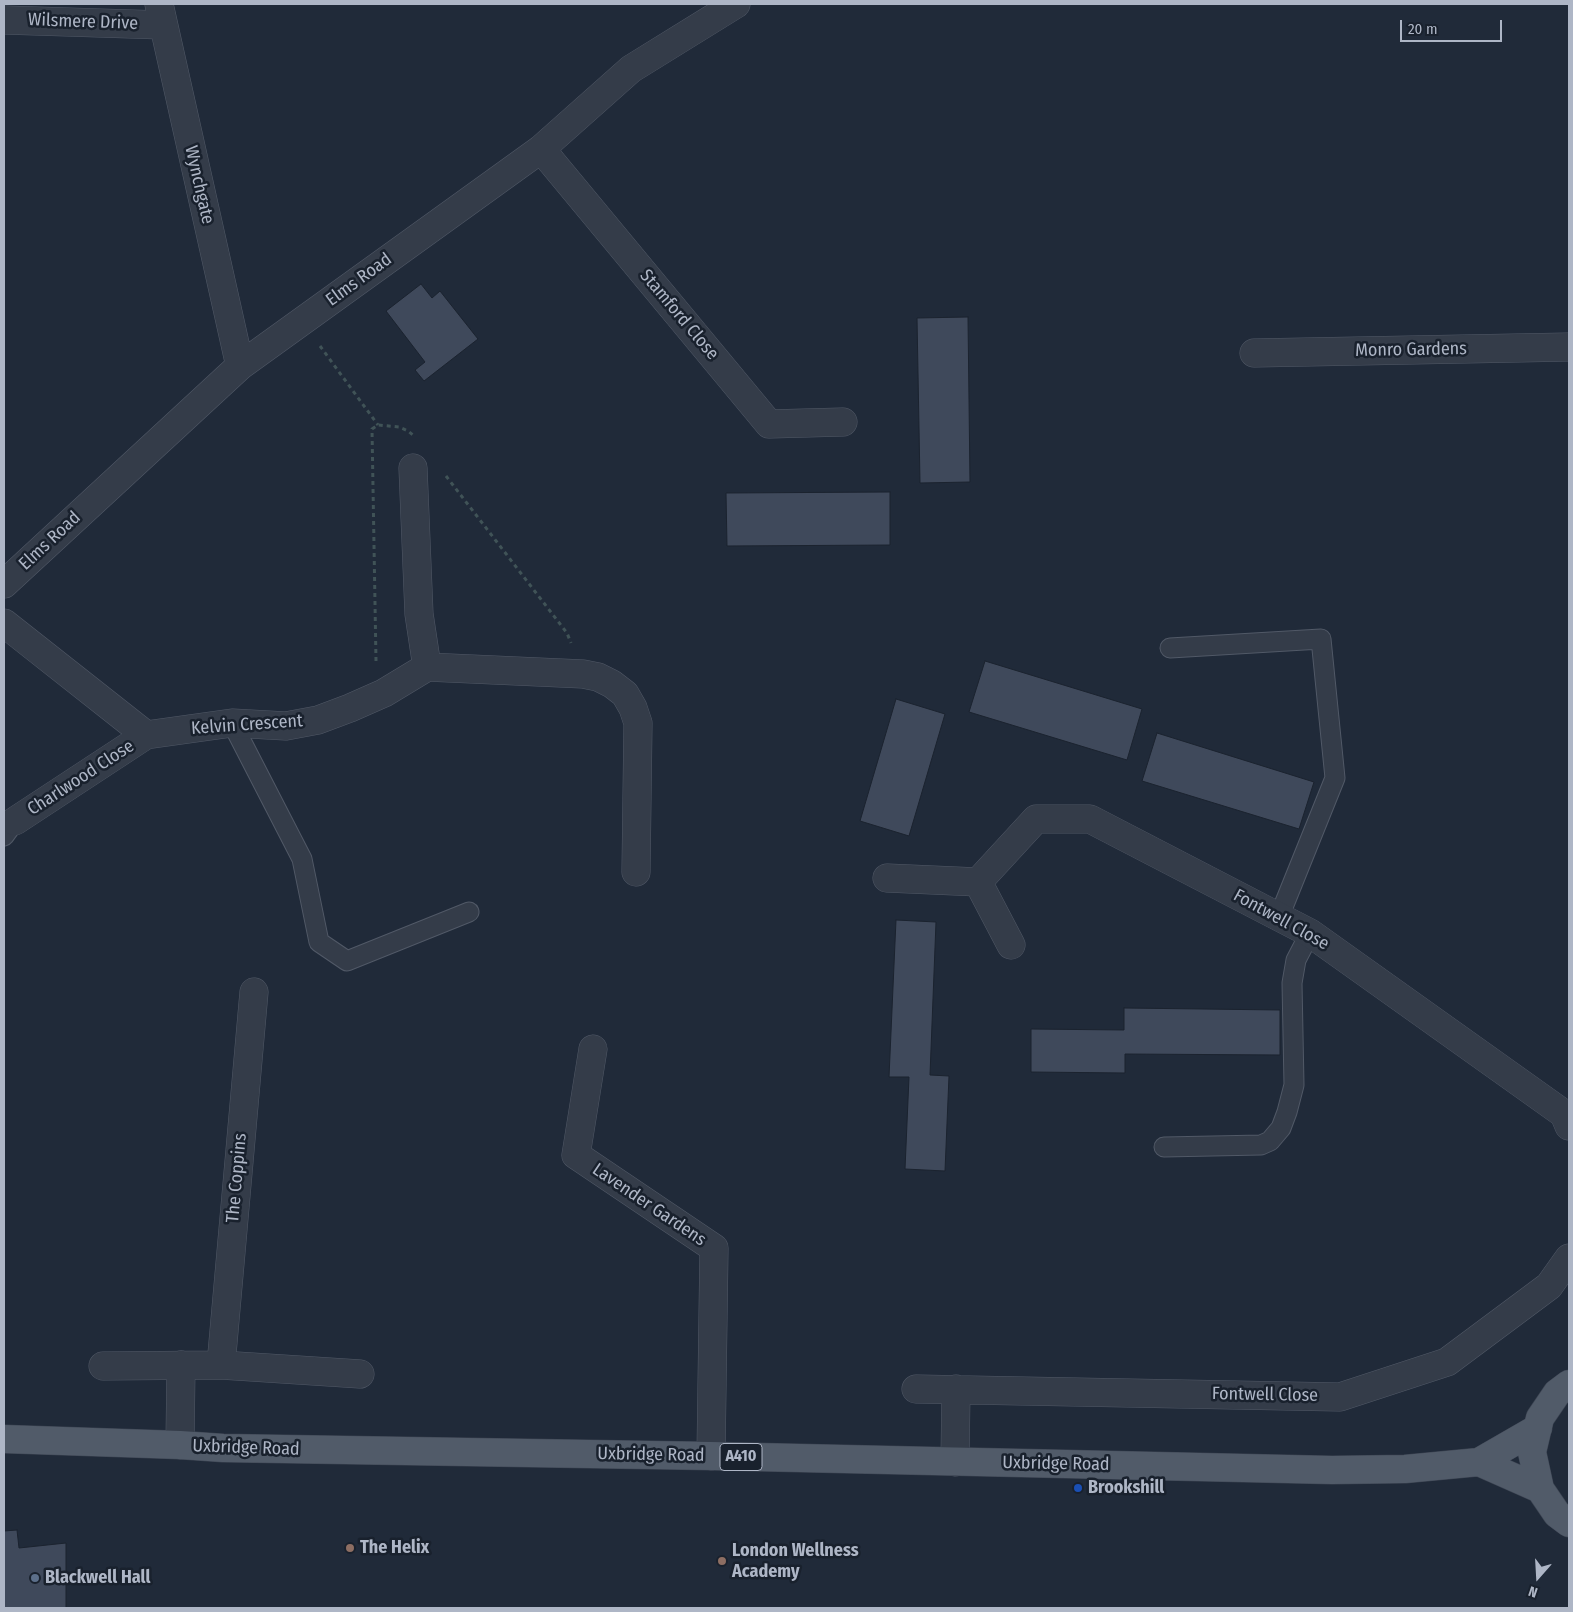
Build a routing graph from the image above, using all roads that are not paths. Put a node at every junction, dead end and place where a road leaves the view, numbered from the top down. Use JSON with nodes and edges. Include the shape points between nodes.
{"nodes":[{"id":1,"x":736,"y":4,"type":"edge"},
{"id":2,"x":161,"y":14,"type":"edge"},
{"id":3,"x":4,"y":20,"type":"edge"},
{"id":4,"x":541,"y":149,"type":"junction"},
{"id":5,"x":1569,"y":347,"type":"edge"},
{"id":6,"x":1254,"y":353,"type":"dead end"},
{"id":7,"x":240,"y":366,"type":"junction"},
{"id":8,"x":843,"y":422,"type":"dead end"},
{"id":9,"x":413,"y":468,"type":"dead end"},
{"id":10,"x":4,"y":584,"type":"edge"},
{"id":11,"x":4,"y":623,"type":"edge"},
{"id":12,"x":1170,"y":648,"type":"dead end"},
{"id":13,"x":427,"y":667,"type":"junction"},
{"id":14,"x":232,"y":723,"type":"junction"},
{"id":15,"x":146,"y":735,"type":"junction"},
{"id":16,"x":9,"y":829,"type":"edge"},
{"id":17,"x":636,"y":872,"type":"dead end"},
{"id":18,"x":887,"y":878,"type":"dead end"},
{"id":19,"x":978,"y":882,"type":"junction"},
{"id":20,"x":469,"y":912,"type":"dead end"},
{"id":21,"x":1279,"y":918,"type":"junction"},
{"id":22,"x":1310,"y":934,"type":"junction"},
{"id":23,"x":1011,"y":945,"type":"dead end"},
{"id":24,"x":254,"y":992,"type":"dead end"},
{"id":25,"x":593,"y":1049,"type":"dead end"},
{"id":26,"x":1569,"y":1126,"type":"edge"},
{"id":27,"x":1164,"y":1147,"type":"dead end"},
{"id":28,"x":1569,"y":1258,"type":"edge"},
{"id":29,"x":181,"y":1365,"type":"junction"},
{"id":30,"x":221,"y":1365,"type":"junction"},
{"id":31,"x":103,"y":1366,"type":"dead end"},
{"id":32,"x":360,"y":1374,"type":"dead end"},
{"id":33,"x":1569,"y":1384,"type":"edge"},
{"id":34,"x":916,"y":1389,"type":"dead end"},
{"id":35,"x":956,"y":1389,"type":"junction"},
{"id":36,"x":1538,"y":1428,"type":"junction"},
{"id":37,"x":4,"y":1439,"type":"edge"},
{"id":38,"x":180,"y":1445,"type":"junction"},
{"id":39,"x":711,"y":1456,"type":"junction"},
{"id":40,"x":955,"y":1462,"type":"junction"},
{"id":41,"x":1478,"y":1462,"type":"junction"},
{"id":42,"x":1540,"y":1489,"type":"junction"},
{"id":43,"x":1569,"y":1523,"type":"edge"}],
"edges":[{"from":1,"to":4,"type":"street","name":"Elms Road","via":[[631,69]]},
{"from":2,"to":3,"type":"street","name":"Wilsmere Drive"},
{"from":2,"to":7,"type":"street","name":"Wynchgate"},
{"from":4,"to":7,"type":"street","name":"Elms Road"},
{"from":4,"to":8,"type":"street","name":"Stamford Close","via":[[769,424]]},
{"from":5,"to":6,"type":"street","name":"Monro Gardens"},
{"from":7,"to":10,"type":"street","name":"Elms Road"},
{"from":9,"to":13,"type":"street","via":[[419,614]]},
{"from":11,"to":15,"type":"street"},
{"from":12,"to":21,"type":"lane","via":[[1321,639],[1335,778]]},
{"from":13,"to":14,"type":"street","name":"Kelvin Crescent","via":[[384,693],[318,720],[286,726]]},
{"from":13,"to":17,"type":"street","via":[[582,674],[598,677],[624,694],[638,723]]},
{"from":14,"to":15,"type":"street","name":"Kelvin Crescent"},
{"from":14,"to":20,"type":"lane","via":[[302,859],[319,942],[347,961]]},
{"from":15,"to":16,"type":"street","name":"Charlwood Close"},
{"from":18,"to":19,"type":"street"},
{"from":19,"to":21,"type":"street","name":"Fontwell Close","via":[[1036,819],[1090,819]]},
{"from":19,"to":23,"type":"street"},
{"from":21,"to":22,"type":"street","name":"Fontwell Close"},
{"from":22,"to":26,"type":"street","name":"Fontwell Close","via":[[1564,1114]]},
{"from":22,"to":27,"type":"lane","via":[[1296,960],[1292,983],[1294,1085],[1281,1128],[1270,1141],[1261,1145]]},
{"from":24,"to":30,"type":"street","name":"The Coppins"},
{"from":25,"to":39,"type":"street","name":"Lavender Gardens","via":[[576,1155],[714,1248]]},
{"from":28,"to":35,"type":"street","name":"Fontwell Close","via":[[1549,1286],[1447,1362],[1340,1397]]},
{"from":29,"to":30,"type":"street"},
{"from":29,"to":31,"type":"street"},
{"from":29,"to":38,"type":"street"},
{"from":30,"to":32,"type":"street"},
{"from":33,"to":36,"type":"main road","via":[[1557,1393],[1540,1418]]},
{"from":34,"to":35,"type":"street","name":"Fontwell Close"},
{"from":35,"to":40,"type":"street"},
{"from":36,"to":41,"type":"main road","name":"Uxbridge Road","number":"A410"},
{"from":36,"to":42,"type":"main road","via":[[1532,1452]]},
{"from":37,"to":38,"type":"main road","name":"Uxbridge Road","number":"A410"},
{"from":38,"to":39,"type":"main road","name":"Uxbridge Road","number":"A410"},
{"from":39,"to":40,"type":"main road","name":"Uxbridge Road","number":"A410"},
{"from":40,"to":41,"type":"main road","name":"Uxbridge Road","number":"A410","via":[[1332,1470],[1405,1469]]},
{"from":41,"to":42,"type":"main road","name":"Uxbridge Road","number":"A410"},
{"from":42,"to":43,"type":"main road","via":[[1557,1514]]}]}
